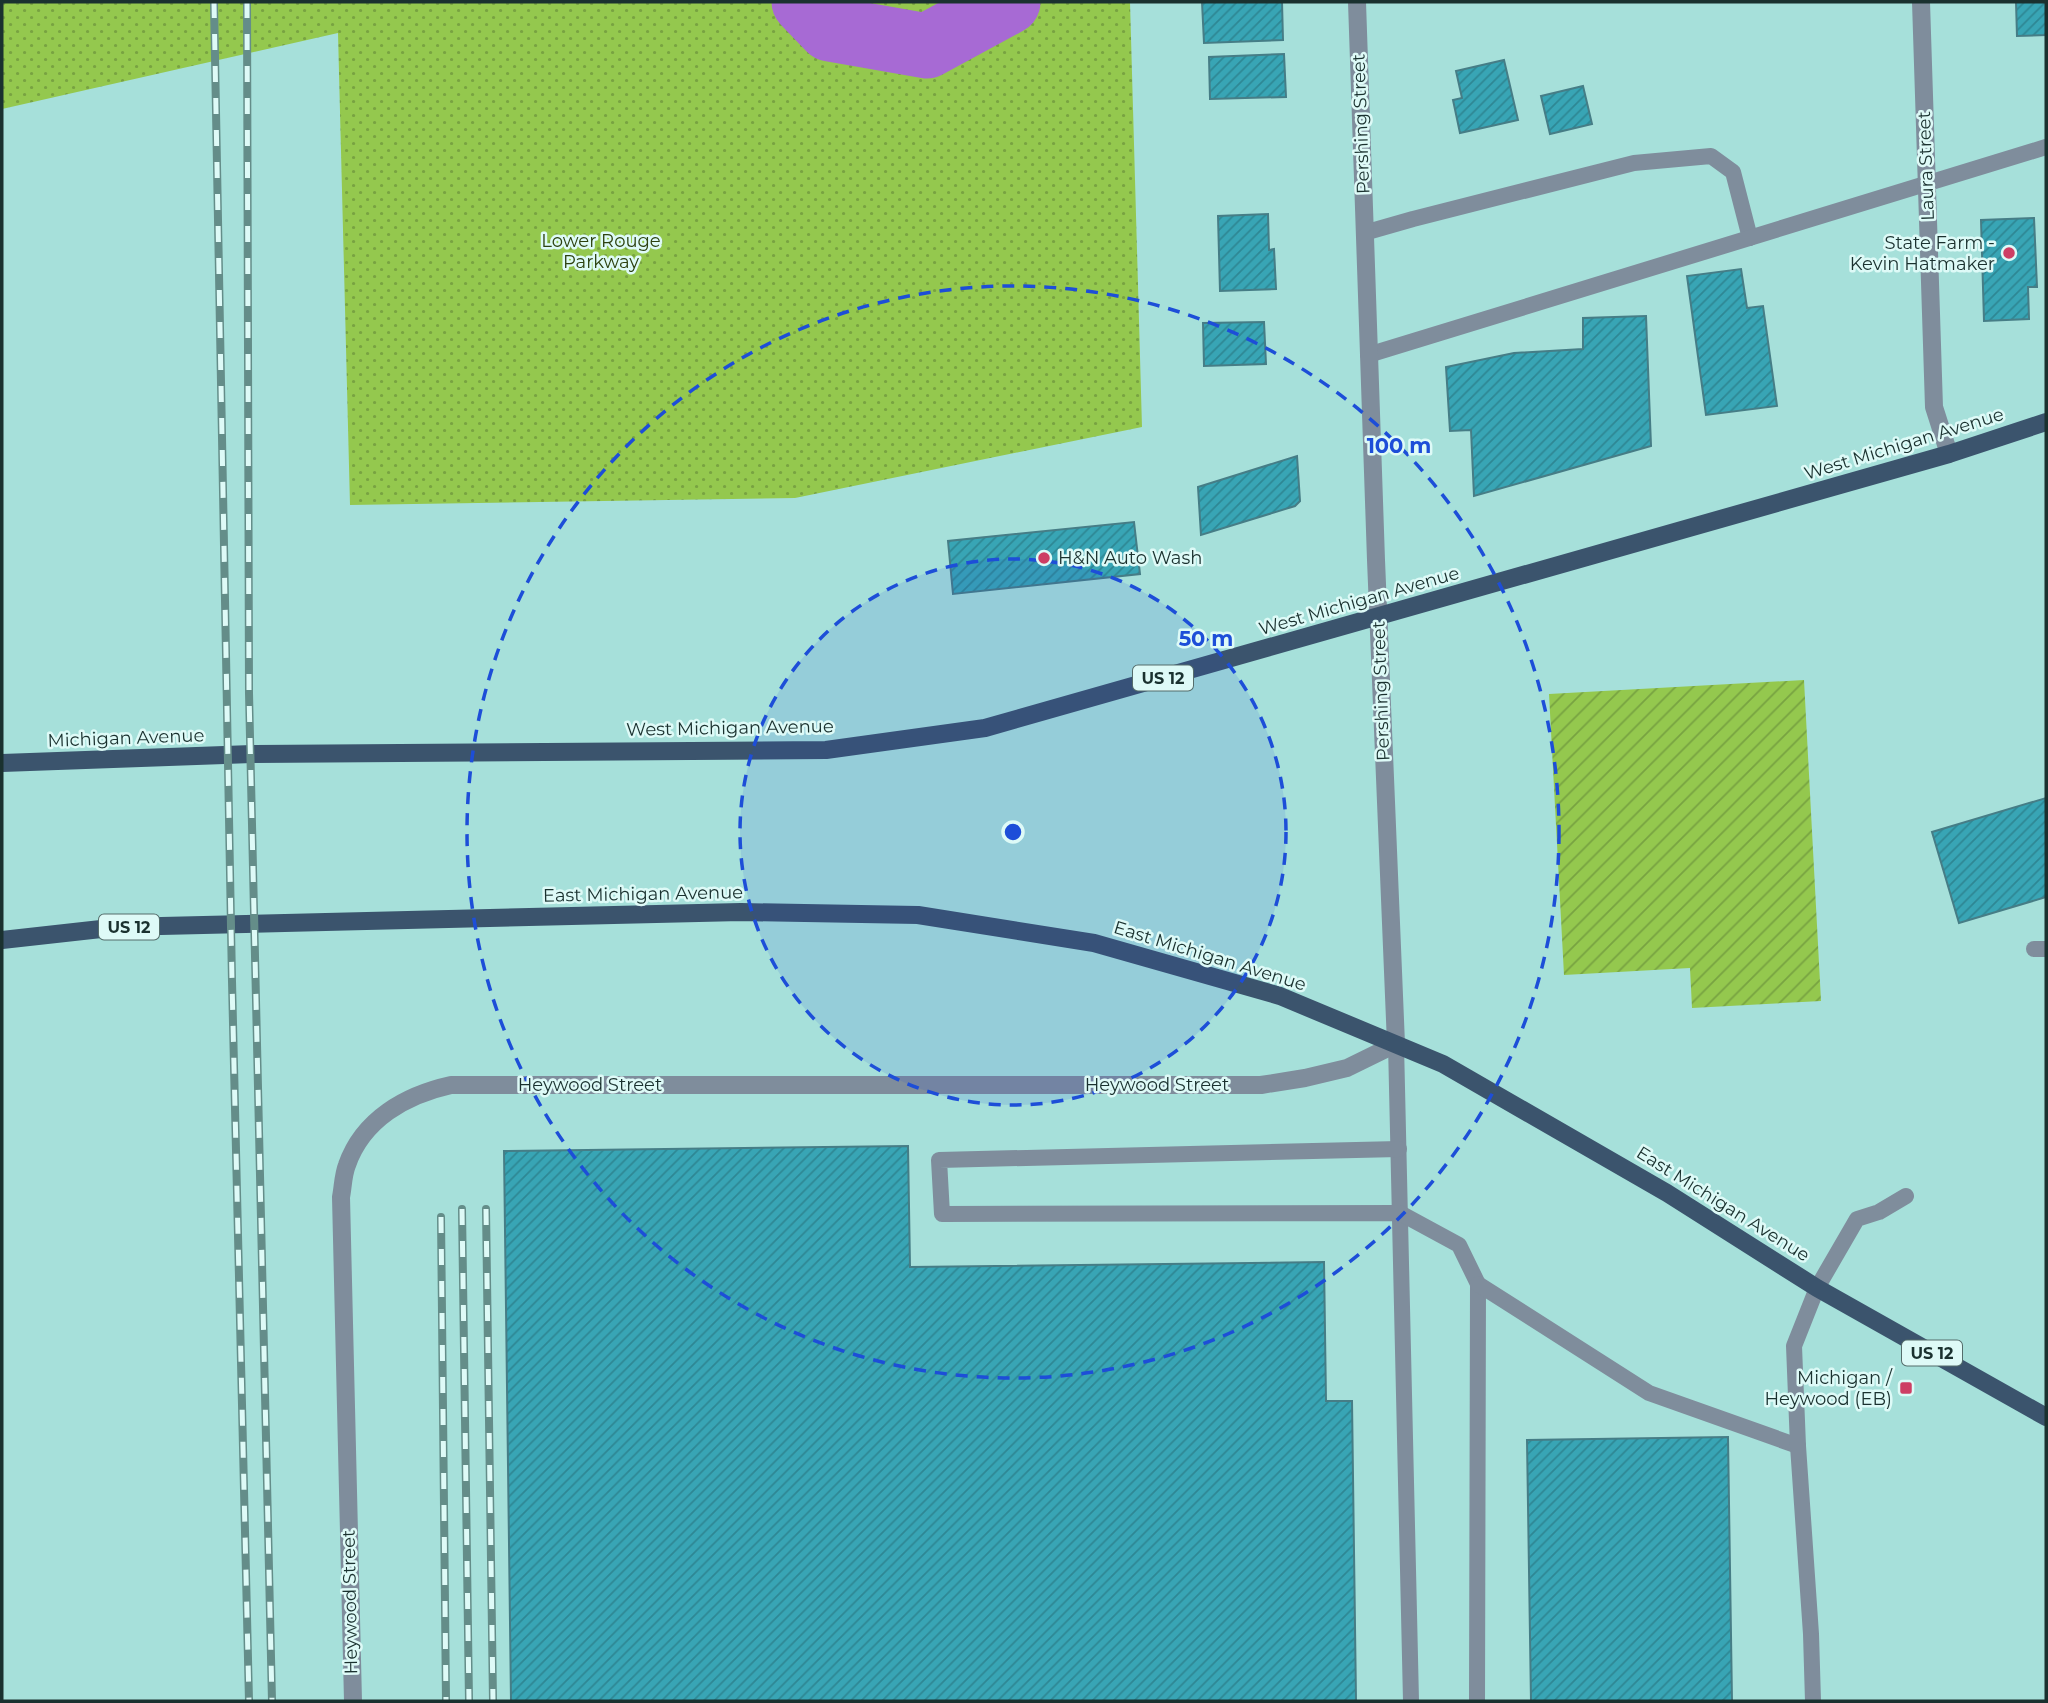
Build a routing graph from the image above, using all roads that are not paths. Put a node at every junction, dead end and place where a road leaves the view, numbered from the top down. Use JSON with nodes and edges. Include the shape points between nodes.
{"nodes":[{"id":1,"x":1357,"y":2,"type":"edge"},
{"id":2,"x":1921,"y":2,"type":"edge"},
{"id":3,"x":2046,"y":147,"type":"edge"},
{"id":4,"x":1927,"y":184,"type":"junction"},
{"id":5,"x":1364,"y":233,"type":"junction"},
{"id":6,"x":1750,"y":238,"type":"junction"},
{"id":7,"x":1368,"y":355,"type":"junction"},
{"id":8,"x":2046,"y":422,"type":"edge"},
{"id":9,"x":1949,"y":454,"type":"junction"},
{"id":10,"x":1378,"y":617,"type":"junction"},
{"id":11,"x":252,"y":754,"type":"joint"},
{"id":12,"x":2,"y":763,"type":"edge"},
{"id":13,"x":2,"y":940,"type":"edge"},
{"id":14,"x":1396,"y":1045,"type":"junction"},
{"id":15,"x":1399,"y":1149,"type":"junction"},
{"id":16,"x":1906,"y":1196,"type":"dead end"},
{"id":17,"x":1400,"y":1213,"type":"junction"},
{"id":18,"x":1478,"y":1284,"type":"junction"},
{"id":19,"x":1817,"y":1288,"type":"junction"},
{"id":20,"x":2046,"y":1417,"type":"edge"},
{"id":21,"x":1798,"y":1446,"type":"junction"},
{"id":22,"x":353,"y":1701,"type":"edge"},
{"id":23,"x":1411,"y":1701,"type":"edge"},
{"id":24,"x":1477,"y":1701,"type":"edge"},
{"id":25,"x":1813,"y":1701,"type":"edge"}],
"edges":[{"from":1,"to":5,"type":"street","name":"Pershing Street"},
{"from":2,"to":4,"type":"street","name":"Laura Street"},
{"from":3,"to":4,"type":"lane"},
{"from":4,"to":6,"type":"lane"},
{"from":4,"to":9,"type":"street","name":"Laura Street","via":[[1934,407]]},
{"from":5,"to":6,"type":"lane","via":[[1634,163],[1711,156],[1732,172]]},
{"from":5,"to":7,"type":"street","name":"Pershing Street"},
{"from":6,"to":7,"type":"lane"},
{"from":7,"to":10,"type":"street","name":"Pershing Street"},
{"from":8,"to":9,"type":"main road","name":"West Michigan Avenue","number":"US 12"},
{"from":9,"to":10,"type":"main road","name":"West Michigan Avenue","number":"US 12"},
{"from":10,"to":11,"type":"main road","name":"West Michigan Avenue","number":"US 12","via":[[985,728],[825,750]]},
{"from":10,"to":14,"type":"street","name":"Pershing Street"},
{"from":11,"to":12,"type":"main road","name":"Michigan Avenue","number":"US 12"},
{"from":13,"to":14,"type":"main road","name":"East Michigan Avenue","number":"US 12","via":[[118,927],[741,912],[918,915],[1094,943],[1280,996]]},
{"from":14,"to":15,"type":"lane"},
{"from":14,"to":19,"type":"main road","name":"East Michigan Avenue","number":"US 12","via":[[1443,1064],[1644,1179]]},
{"from":14,"to":22,"type":"street","name":"Heywood Street","via":[[1347,1068],[1261,1085],[451,1085],[402,1101],[378,1119],[359,1142],[346,1165],[341,1197]]},
{"from":15,"to":17,"type":"lane"},
{"from":15,"to":17,"type":"lane","via":[[939,1160],[942,1214]]},
{"from":16,"to":19,"type":"lane","via":[[1857,1219]]},
{"from":17,"to":18,"type":"lane","via":[[1459,1245]]},
{"from":17,"to":23,"type":"lane"},
{"from":18,"to":21,"type":"lane","via":[[1649,1393]]},
{"from":18,"to":24,"type":"lane"},
{"from":19,"to":20,"type":"main road","name":"East Michigan Avenue","number":"US 12"},
{"from":19,"to":21,"type":"lane","via":[[1794,1346]]},
{"from":21,"to":25,"type":"lane"}]}
